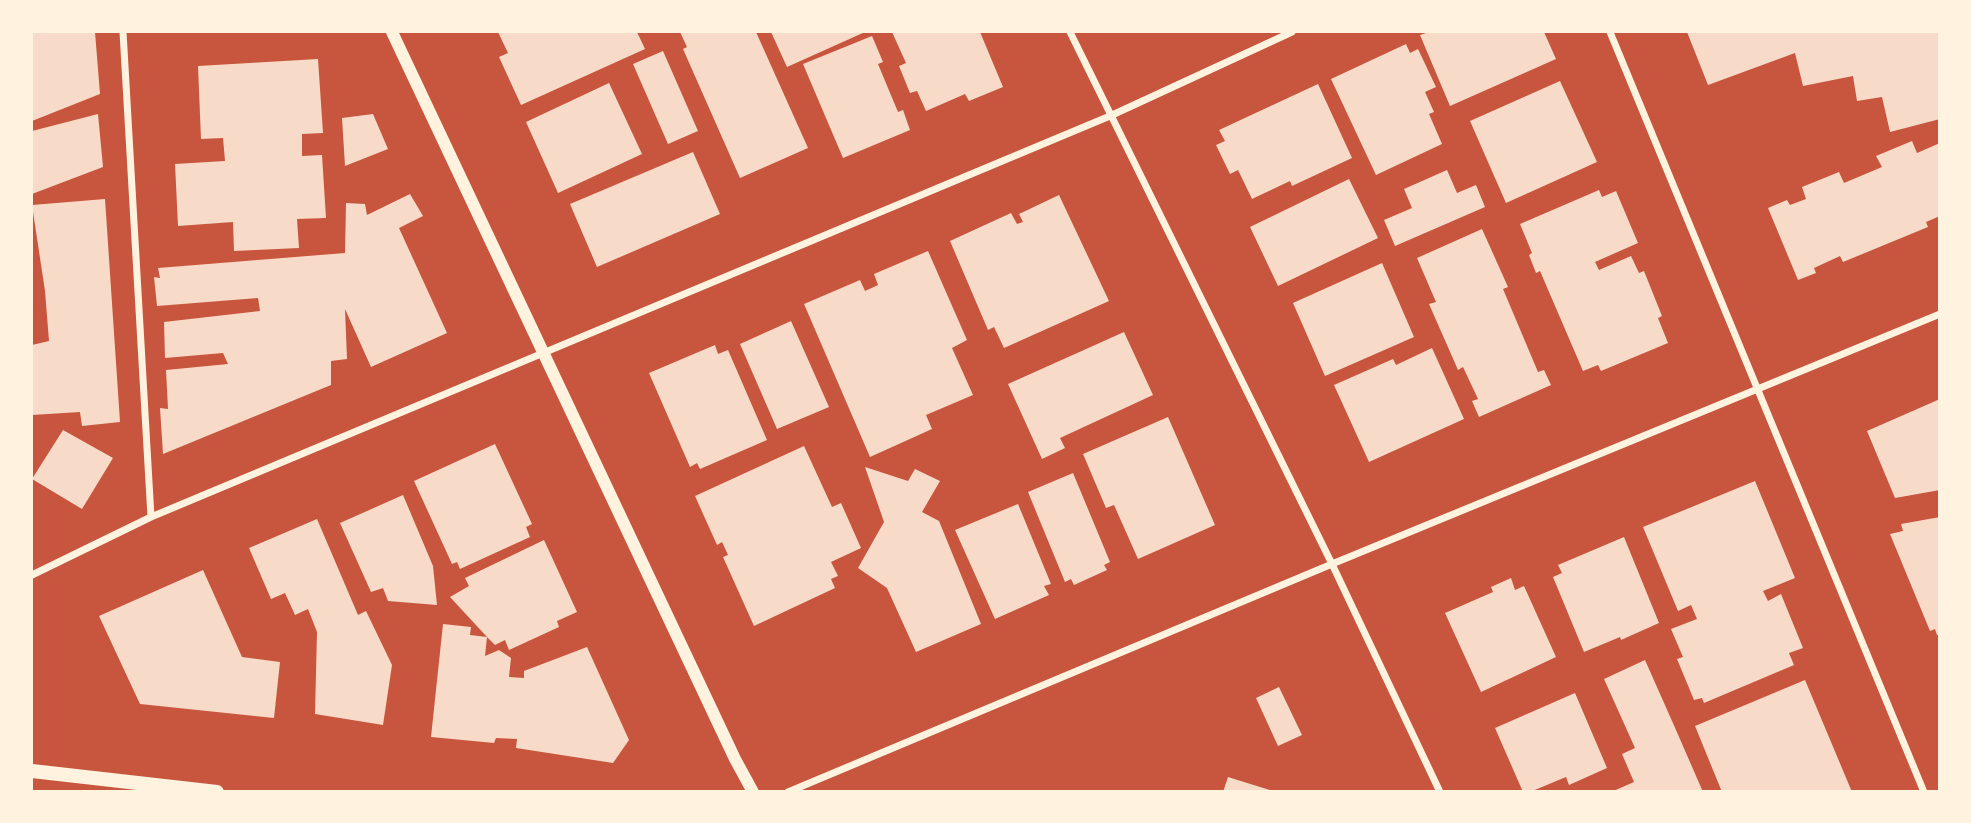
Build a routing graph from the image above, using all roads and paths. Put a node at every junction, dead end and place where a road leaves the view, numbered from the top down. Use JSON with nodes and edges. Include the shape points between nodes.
{"nodes":[{"id":1,"x":123,"y":32,"type":"edge"},
{"id":2,"x":392,"y":32,"type":"edge"},
{"id":3,"x":1070,"y":32,"type":"edge"},
{"id":4,"x":1292,"y":32,"type":"edge"},
{"id":5,"x":1610,"y":32,"type":"edge"},
{"id":6,"x":1110,"y":116,"type":"junction"},
{"id":7,"x":1940,"y":314,"type":"edge"},
{"id":8,"x":544,"y":354,"type":"junction"},
{"id":9,"x":1758,"y":388,"type":"junction"},
{"id":10,"x":151,"y":517,"type":"junction"},
{"id":11,"x":1332,"y":564,"type":"junction"},
{"id":12,"x":32,"y":575,"type":"edge"},
{"id":13,"x":32,"y":771,"type":"edge"},
{"id":14,"x":217,"y":792,"type":"edge"},
{"id":15,"x":753,"y":792,"type":"edge"},
{"id":16,"x":788,"y":792,"type":"edge"},
{"id":17,"x":1440,"y":792,"type":"edge"},
{"id":18,"x":1924,"y":792,"type":"edge"}],
"edges":[{"from":1,"to":10,"type":"street"},
{"from":2,"to":8,"type":"street"},
{"from":3,"to":6,"type":"street"},
{"from":4,"to":6,"type":"street"},
{"from":5,"to":9,"type":"street"},
{"from":6,"to":8,"type":"street"},
{"from":6,"to":11,"type":"street"},
{"from":7,"to":9,"type":"street"},
{"from":8,"to":10,"type":"street"},
{"from":8,"to":15,"type":"street"},
{"from":9,"to":11,"type":"street"},
{"from":9,"to":18,"type":"street"},
{"from":10,"to":12,"type":"street"},
{"from":11,"to":16,"type":"street"},
{"from":11,"to":17,"type":"street"},
{"from":13,"to":14,"type":"main road"}]}
